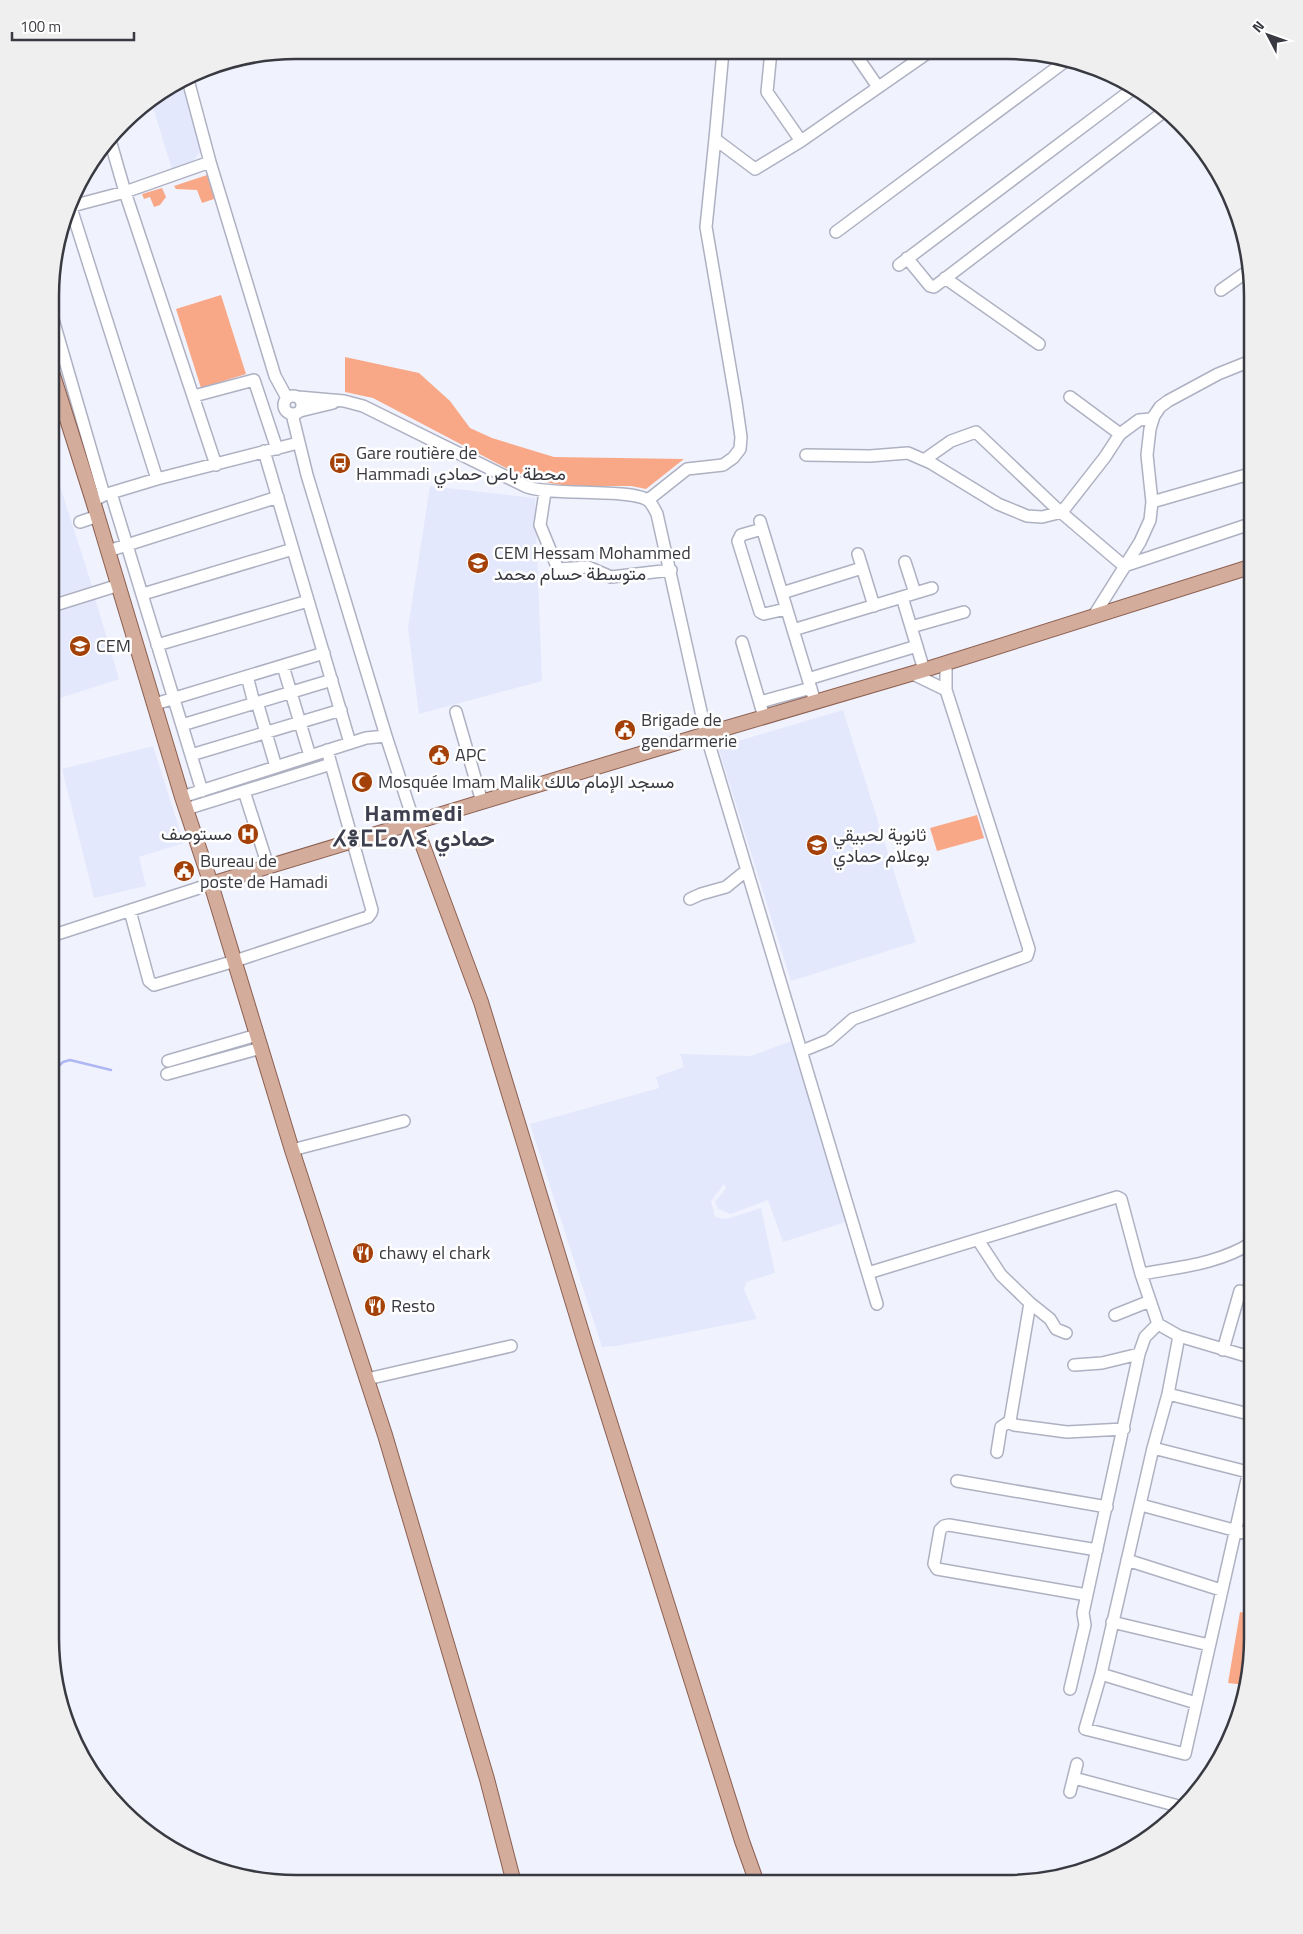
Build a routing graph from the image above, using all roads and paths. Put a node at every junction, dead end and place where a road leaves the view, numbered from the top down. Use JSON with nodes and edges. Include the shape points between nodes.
{"nodes":[{"id":1,"x":721,"y":59,"type":"edge"},
{"id":2,"x":770,"y":59,"type":"edge"},
{"id":3,"x":859,"y":59,"type":"edge"},
{"id":4,"x":919,"y":59,"type":"edge"},
{"id":5,"x":1060,"y":65,"type":"edge"},
{"id":6,"x":189,"y":84,"type":"edge"},
{"id":7,"x":878,"y":87,"type":"junction"},
{"id":8,"x":1128,"y":92,"type":"edge"},
{"id":9,"x":1159,"y":115,"type":"edge"},
{"id":10,"x":714,"y":140,"type":"junction"},
{"id":11,"x":801,"y":141,"type":"junction"},
{"id":12,"x":112,"y":147,"type":"edge"},
{"id":13,"x":210,"y":162,"type":"junction"},
{"id":14,"x":125,"y":192,"type":"junction"},
{"id":15,"x":77,"y":205,"type":"edge"},
{"id":16,"x":73,"y":214,"type":"edge"},
{"id":17,"x":836,"y":232,"type":"dead end"},
{"id":18,"x":1243,"y":274,"type":"edge"},
{"id":19,"x":945,"y":278,"type":"junction"},
{"id":20,"x":1221,"y":290,"type":"dead end"},
{"id":21,"x":59,"y":341,"type":"edge"},
{"id":22,"x":1039,"y":344,"type":"dead end"},
{"id":23,"x":1244,"y":364,"type":"edge"},
{"id":24,"x":59,"y":389,"type":"edge"},
{"id":25,"x":194,"y":396,"type":"junction"},
{"id":26,"x":292,"y":397,"type":"junction"},
{"id":27,"x":1070,"y":397,"type":"dead end"},
{"id":28,"x":344,"y":401,"type":"junction"},
{"id":29,"x":296,"y":412,"type":"junction"},
{"id":30,"x":1154,"y":416,"type":"junction"},
{"id":31,"x":1120,"y":434,"type":"junction"},
{"id":32,"x":298,"y":443,"type":"junction"},
{"id":33,"x":276,"y":449,"type":"junction"},
{"id":34,"x":264,"y":451,"type":"junction"},
{"id":35,"x":806,"y":455,"type":"dead end"},
{"id":36,"x":924,"y":460,"type":"junction"},
{"id":37,"x":216,"y":464,"type":"junction"},
{"id":38,"x":1244,"y":476,"type":"edge"},
{"id":39,"x":157,"y":479,"type":"junction"},
{"id":40,"x":545,"y":492,"type":"junction"},
{"id":41,"x":103,"y":496,"type":"junction"},
{"id":42,"x":278,"y":497,"type":"junction"},
{"id":43,"x":648,"y":500,"type":"junction"},
{"id":44,"x":1152,"y":502,"type":"junction"},
{"id":45,"x":1062,"y":512,"type":"junction"},
{"id":46,"x":98,"y":516,"type":"junction"},
{"id":47,"x":80,"y":522,"type":"dead end"},
{"id":48,"x":1244,"y":526,"type":"edge"},
{"id":49,"x":127,"y":545,"type":"junction"},
{"id":50,"x":293,"y":549,"type":"junction"},
{"id":51,"x":108,"y":551,"type":"junction"},
{"id":52,"x":858,"y":554,"type":"dead end"},
{"id":53,"x":905,"y":562,"type":"dead end"},
{"id":54,"x":1124,"y":566,"type":"junction"},
{"id":55,"x":862,"y":568,"type":"junction"},
{"id":56,"x":1244,"y":569,"type":"edge"},
{"id":57,"x":671,"y":570,"type":"junction"},
{"id":58,"x":119,"y":585,"type":"junction"},
{"id":59,"x":932,"y":588,"type":"dead end"},
{"id":60,"x":782,"y":593,"type":"junction"},
{"id":61,"x":915,"y":593,"type":"junction"},
{"id":62,"x":143,"y":594,"type":"junction"},
{"id":63,"x":902,"y":597,"type":"junction"},
{"id":64,"x":308,"y":601,"type":"junction"},
{"id":65,"x":59,"y":604,"type":"edge"},
{"id":66,"x":874,"y":606,"type":"junction"},
{"id":67,"x":786,"y":609,"type":"junction"},
{"id":68,"x":964,"y":612,"type":"dead end"},
{"id":69,"x":1092,"y":617,"type":"junction"},
{"id":70,"x":911,"y":627,"type":"junction"},
{"id":71,"x":793,"y":630,"type":"junction"},
{"id":72,"x":742,"y":642,"type":"dead end"},
{"id":73,"x":157,"y":645,"type":"junction"},
{"id":74,"x":916,"y":646,"type":"junction"},
{"id":75,"x":324,"y":653,"type":"junction"},
{"id":76,"x":946,"y":663,"type":"junction"},
{"id":77,"x":283,"y":666,"type":"junction"},
{"id":78,"x":918,"y":672,"type":"junction"},
{"id":79,"x":247,"y":676,"type":"junction"},
{"id":80,"x":332,"y":680,"type":"junction"},
{"id":81,"x":809,"y":683,"type":"junction"},
{"id":82,"x":946,"y":690,"type":"junction"},
{"id":83,"x":292,"y":692,"type":"junction"},
{"id":84,"x":174,"y":699,"type":"junction"},
{"id":85,"x":760,"y":702,"type":"junction"},
{"id":86,"x":815,"y":702,"type":"junction"},
{"id":87,"x":255,"y":703,"type":"junction"},
{"id":88,"x":155,"y":704,"type":"junction"},
{"id":89,"x":341,"y":710,"type":"junction"},
{"id":90,"x":456,"y":712,"type":"dead end"},
{"id":91,"x":764,"y":717,"type":"junction"},
{"id":92,"x":301,"y":722,"type":"junction"},
{"id":93,"x":182,"y":725,"type":"junction"},
{"id":94,"x":266,"y":733,"type":"junction"},
{"id":95,"x":706,"y":734,"type":"junction"},
{"id":96,"x":386,"y":736,"type":"junction"},
{"id":97,"x":350,"y":743,"type":"junction"},
{"id":98,"x":327,"y":750,"type":"junction"},
{"id":99,"x":191,"y":755,"type":"junction"},
{"id":100,"x":310,"y":756,"type":"junction"},
{"id":101,"x":331,"y":764,"type":"junction"},
{"id":102,"x":276,"y":767,"type":"junction"},
{"id":103,"x":202,"y":791,"type":"junction"},
{"id":104,"x":244,"y":791,"type":"junction"},
{"id":105,"x":482,"y":802,"type":"junction"},
{"id":106,"x":184,"y":803,"type":"junction"},
{"id":107,"x":414,"y":822,"type":"junction"},
{"id":108,"x":352,"y":842,"type":"junction"},
{"id":109,"x":268,"y":866,"type":"junction"},
{"id":110,"x":747,"y":870,"type":"junction"},
{"id":111,"x":211,"y":884,"type":"junction"},
{"id":112,"x":690,"y":899,"type":"dead end"},
{"id":113,"x":130,"y":911,"type":"junction"},
{"id":114,"x":59,"y":933,"type":"edge"},
{"id":115,"x":235,"y":961,"type":"junction"},
{"id":116,"x":259,"y":1042,"type":"junction"},
{"id":117,"x":802,"y":1051,"type":"junction"},
{"id":118,"x":168,"y":1061,"type":"dead end"},
{"id":119,"x":167,"y":1074,"type":"dead end"},
{"id":120,"x":404,"y":1121,"type":"dead end"},
{"id":121,"x":292,"y":1150,"type":"junction"},
{"id":122,"x":978,"y":1240,"type":"junction"},
{"id":123,"x":1244,"y":1248,"type":"edge"},
{"id":124,"x":868,"y":1273,"type":"junction"},
{"id":125,"x":1141,"y":1274,"type":"junction"},
{"id":126,"x":1240,"y":1291,"type":"dead end"},
{"id":127,"x":1150,"y":1301,"type":"junction"},
{"id":128,"x":1030,"y":1303,"type":"junction"},
{"id":129,"x":877,"y":1304,"type":"dead end"},
{"id":130,"x":1115,"y":1315,"type":"dead end"},
{"id":131,"x":1158,"y":1324,"type":"junction"},
{"id":132,"x":1066,"y":1333,"type":"dead end"},
{"id":133,"x":1178,"y":1336,"type":"junction"},
{"id":134,"x":511,"y":1346,"type":"dead end"},
{"id":135,"x":1223,"y":1350,"type":"junction"},
{"id":136,"x":1139,"y":1354,"type":"junction"},
{"id":137,"x":1244,"y":1356,"type":"edge"},
{"id":138,"x":1074,"y":1365,"type":"dead end"},
{"id":139,"x":367,"y":1378,"type":"junction"},
{"id":140,"x":1168,"y":1394,"type":"junction"},
{"id":141,"x":1244,"y":1413,"type":"edge"},
{"id":142,"x":1008,"y":1424,"type":"junction"},
{"id":143,"x":1124,"y":1429,"type":"junction"},
{"id":144,"x":1153,"y":1448,"type":"junction"},
{"id":145,"x":997,"y":1452,"type":"dead end"},
{"id":146,"x":1244,"y":1471,"type":"edge"},
{"id":147,"x":957,"y":1481,"type":"dead end"},
{"id":148,"x":1244,"y":1489,"type":"edge"},
{"id":149,"x":1141,"y":1505,"type":"junction"},
{"id":150,"x":1107,"y":1507,"type":"junction"},
{"id":151,"x":1234,"y":1530,"type":"junction"},
{"id":152,"x":1244,"y":1533,"type":"edge"},
{"id":153,"x":1097,"y":1550,"type":"junction"},
{"id":154,"x":1127,"y":1560,"type":"junction"},
{"id":155,"x":1221,"y":1590,"type":"junction"},
{"id":156,"x":1087,"y":1595,"type":"junction"},
{"id":157,"x":1112,"y":1622,"type":"junction"},
{"id":158,"x":1209,"y":1645,"type":"junction"},
{"id":159,"x":1101,"y":1674,"type":"junction"},
{"id":160,"x":1070,"y":1689,"type":"dead end"},
{"id":161,"x":1196,"y":1703,"type":"junction"},
{"id":162,"x":1077,"y":1764,"type":"dead end"},
{"id":163,"x":1074,"y":1778,"type":"junction"},
{"id":164,"x":1070,"y":1792,"type":"dead end"},
{"id":165,"x":1176,"y":1805,"type":"edge"},
{"id":166,"x":512,"y":1875,"type":"edge"},
{"id":167,"x":754,"y":1875,"type":"edge"}],
"edges":[{"from":1,"to":10,"type":"street"},
{"from":2,"to":11,"type":"street","via":[[767,92]]},
{"from":3,"to":7,"type":"street"},
{"from":4,"to":7,"type":"street"},
{"from":5,"to":17,"type":"street"},
{"from":6,"to":13,"type":"street"},
{"from":7,"to":11,"type":"street"},
{"from":8,"to":19,"type":"street","via":[[903,262],[930,286]]},
{"from":9,"to":19,"type":"street"},
{"from":10,"to":11,"type":"street","via":[[755,169]]},
{"from":10,"to":43,"type":"street","via":[[706,228],[736,402],[740,449],[723,465],[687,469]]},
{"from":12,"to":14,"type":"street"},
{"from":13,"to":14,"type":"street"},
{"from":13,"to":26,"type":"street","via":[[275,376]]},
{"from":14,"to":15,"type":"street"},
{"from":14,"to":25,"type":"street"},
{"from":16,"to":39,"type":"street"},
{"from":18,"to":20,"type":"street"},
{"from":19,"to":22,"type":"street"},
{"from":21,"to":41,"type":"street"},
{"from":23,"to":30,"type":"street","via":[[1168,401]]},
{"from":24,"to":41,"type":"main road"},
{"from":25,"to":33,"type":"street","via":[[254,380]]},
{"from":25,"to":37,"type":"street"},
{"from":26,"to":28,"type":"street"},
{"from":26,"to":29,"type":"street","via":[[302,404]]},
{"from":26,"to":29,"type":"street","via":[[284,402],[284,408],[287,412]]},
{"from":27,"to":31,"type":"street"},
{"from":28,"to":29,"type":"street"},
{"from":28,"to":40,"type":"street","via":[[372,410],[520,484]]},
{"from":29,"to":32,"type":"street"},
{"from":30,"to":31,"type":"street","via":[[1139,420]]},
{"from":30,"to":44,"type":"street","via":[[1147,455]]},
{"from":31,"to":45,"type":"street"},
{"from":32,"to":33,"type":"street"},
{"from":32,"to":96,"type":"street"},
{"from":33,"to":34,"type":"street"},
{"from":34,"to":37,"type":"street"},
{"from":34,"to":42,"type":"street"},
{"from":35,"to":36,"type":"street","via":[[908,453]]},
{"from":36,"to":45,"type":"street","via":[[998,504],[1027,516],[1042,517]]},
{"from":36,"to":45,"type":"street","via":[[951,441],[976,432]]},
{"from":37,"to":39,"type":"street"},
{"from":38,"to":44,"type":"street"},
{"from":39,"to":41,"type":"street"},
{"from":40,"to":43,"type":"street","via":[[632,494]]},
{"from":40,"to":57,"type":"street","via":[[540,524],[558,569],[588,567],[611,578]]},
{"from":41,"to":46,"type":"main road"},
{"from":41,"to":49,"type":"street"},
{"from":42,"to":49,"type":"street"},
{"from":42,"to":50,"type":"street"},
{"from":43,"to":57,"type":"street","via":[[657,514]]},
{"from":44,"to":54,"type":"street","via":[[1150,520]]},
{"from":45,"to":54,"type":"street"},
{"from":46,"to":47,"type":"street"},
{"from":46,"to":51,"type":"main road"},
{"from":48,"to":54,"type":"street"},
{"from":49,"to":51,"type":"street"},
{"from":49,"to":62,"type":"street"},
{"from":50,"to":62,"type":"street"},
{"from":50,"to":64,"type":"street"},
{"from":51,"to":58,"type":"main road"},
{"from":52,"to":55,"type":"street"},
{"from":53,"to":61,"type":"street"},
{"from":54,"to":69,"type":"street"},
{"from":55,"to":60,"type":"street"},
{"from":55,"to":66,"type":"street"},
{"from":56,"to":69,"type":"main road"},
{"from":57,"to":95,"type":"street"},
{"from":58,"to":65,"type":"street"},
{"from":58,"to":88,"type":"main road"},
{"from":59,"to":61,"type":"street"},
{"from":60,"to":67,"type":"street"},
{"from":60,"to":67,"type":"street","via":[[761,525],[738,539],[762,619]]},
{"from":61,"to":63,"type":"street"},
{"from":62,"to":73,"type":"street"},
{"from":63,"to":66,"type":"street"},
{"from":63,"to":70,"type":"street"},
{"from":64,"to":73,"type":"street"},
{"from":64,"to":75,"type":"street"},
{"from":66,"to":71,"type":"street"},
{"from":67,"to":71,"type":"street"},
{"from":68,"to":70,"type":"street"},
{"from":69,"to":76,"type":"main road"},
{"from":70,"to":74,"type":"street"},
{"from":71,"to":81,"type":"street"},
{"from":72,"to":85,"type":"street"},
{"from":73,"to":84,"type":"street"},
{"from":74,"to":78,"type":"street"},
{"from":74,"to":81,"type":"street"},
{"from":75,"to":77,"type":"street"},
{"from":75,"to":80,"type":"street"},
{"from":76,"to":78,"type":"main road"},
{"from":76,"to":82,"type":"street"},
{"from":77,"to":79,"type":"street"},
{"from":77,"to":83,"type":"street"},
{"from":78,"to":82,"type":"street"},
{"from":78,"to":86,"type":"main road"},
{"from":79,"to":84,"type":"street"},
{"from":79,"to":87,"type":"street"},
{"from":80,"to":83,"type":"street"},
{"from":80,"to":89,"type":"street"},
{"from":81,"to":85,"type":"street"},
{"from":81,"to":86,"type":"street"},
{"from":82,"to":117,"type":"street","via":[[1029,953],[852,1019],[830,1040]]},
{"from":83,"to":87,"type":"street"},
{"from":83,"to":92,"type":"street"},
{"from":84,"to":88,"type":"street"},
{"from":84,"to":93,"type":"street"},
{"from":85,"to":91,"type":"street"},
{"from":86,"to":91,"type":"main road"},
{"from":87,"to":93,"type":"street"},
{"from":87,"to":94,"type":"street"},
{"from":88,"to":106,"type":"main road"},
{"from":89,"to":92,"type":"street"},
{"from":89,"to":97,"type":"street"},
{"from":90,"to":105,"type":"street"},
{"from":91,"to":95,"type":"main road"},
{"from":92,"to":94,"type":"street"},
{"from":92,"to":100,"type":"street"},
{"from":93,"to":99,"type":"street"},
{"from":94,"to":99,"type":"street"},
{"from":94,"to":102,"type":"street"},
{"from":95,"to":105,"type":"main road"},
{"from":95,"to":110,"type":"street"},
{"from":96,"to":97,"type":"street"},
{"from":96,"to":107,"type":"street"},
{"from":97,"to":98,"type":"street"},
{"from":98,"to":100,"type":"street"},
{"from":98,"to":101,"type":"street"},
{"from":99,"to":103,"type":"street"},
{"from":100,"to":102,"type":"street"},
{"from":101,"to":104,"type":"street"},
{"from":101,"to":108,"type":"street"},
{"from":102,"to":103,"type":"street"},
{"from":103,"to":106,"type":"street"},
{"from":104,"to":106,"type":"street"},
{"from":104,"to":109,"type":"street"},
{"from":105,"to":107,"type":"main road"},
{"from":106,"to":111,"type":"main road"},
{"from":107,"to":108,"type":"main road"},
{"from":107,"to":167,"type":"main road","via":[[481,1002],[608,1419]]},
{"from":108,"to":109,"type":"main road"},
{"from":108,"to":115,"type":"street","via":[[371,914]]},
{"from":109,"to":111,"type":"main road"},
{"from":110,"to":112,"type":"street","via":[[726,887]]},
{"from":110,"to":117,"type":"street"},
{"from":111,"to":113,"type":"street"},
{"from":111,"to":115,"type":"main road"},
{"from":113,"to":114,"type":"street"},
{"from":113,"to":115,"type":"street","via":[[151,983]]},
{"from":115,"to":116,"type":"main road"},
{"from":116,"to":118,"type":"street"},
{"from":116,"to":119,"type":"street"},
{"from":116,"to":121,"type":"main road"},
{"from":117,"to":124,"type":"street"},
{"from":120,"to":121,"type":"street"},
{"from":121,"to":139,"type":"main road"},
{"from":122,"to":124,"type":"street"},
{"from":122,"to":125,"type":"street","via":[[1117,1197],[1121,1199]]},
{"from":122,"to":128,"type":"street","via":[[1001,1275]]},
{"from":123,"to":125,"type":"street","via":[[1208,1262]]},
{"from":124,"to":129,"type":"street"},
{"from":125,"to":127,"type":"street"},
{"from":126,"to":135,"type":"street"},
{"from":127,"to":130,"type":"street"},
{"from":127,"to":131,"type":"street"},
{"from":128,"to":132,"type":"street","via":[[1050,1319],[1056,1329]]},
{"from":128,"to":142,"type":"street"},
{"from":131,"to":133,"type":"street"},
{"from":131,"to":136,"type":"street","via":[[1145,1337]]},
{"from":133,"to":135,"type":"street"},
{"from":133,"to":140,"type":"street"},
{"from":134,"to":139,"type":"street"},
{"from":135,"to":137,"type":"street"},
{"from":136,"to":138,"type":"street","via":[[1102,1363]]},
{"from":136,"to":143,"type":"street"},
{"from":139,"to":166,"type":"main road","via":[[487,1779]]},
{"from":140,"to":141,"type":"street"},
{"from":140,"to":144,"type":"street"},
{"from":142,"to":143,"type":"street","via":[[1067,1432]]},
{"from":142,"to":145,"type":"street"},
{"from":143,"to":150,"type":"street"},
{"from":144,"to":146,"type":"street"},
{"from":144,"to":149,"type":"street"},
{"from":147,"to":150,"type":"street"},
{"from":148,"to":151,"type":"street"},
{"from":149,"to":151,"type":"street"},
{"from":149,"to":154,"type":"street"},
{"from":150,"to":153,"type":"street"},
{"from":151,"to":152,"type":"street"},
{"from":151,"to":155,"type":"street"},
{"from":153,"to":156,"type":"street"},
{"from":153,"to":156,"type":"street","via":[[949,1525],[939,1533],[934,1564],[937,1569]]},
{"from":154,"to":155,"type":"street"},
{"from":154,"to":157,"type":"street"},
{"from":155,"to":158,"type":"street"},
{"from":156,"to":160,"type":"street","via":[[1083,1613],[1085,1626]]},
{"from":157,"to":158,"type":"street"},
{"from":157,"to":159,"type":"street"},
{"from":158,"to":161,"type":"street"},
{"from":159,"to":161,"type":"street"},
{"from":159,"to":161,"type":"street","via":[[1084,1729],[1185,1754]]},
{"from":162,"to":163,"type":"street"},
{"from":163,"to":164,"type":"street"},
{"from":163,"to":165,"type":"street"}]}
